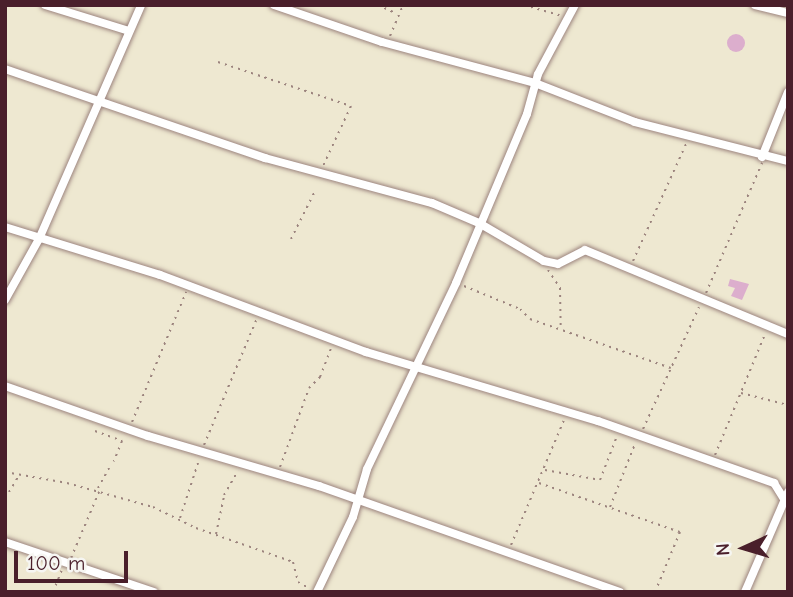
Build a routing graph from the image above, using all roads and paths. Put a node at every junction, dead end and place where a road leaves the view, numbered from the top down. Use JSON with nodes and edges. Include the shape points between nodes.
{"nodes":[{"id":1,"x":44,"y":5,"type":"edge"},
{"id":2,"x":141,"y":5,"type":"edge"},
{"id":3,"x":274,"y":5,"type":"edge"},
{"id":4,"x":378,"y":5,"type":"edge"},
{"id":5,"x":403,"y":5,"type":"edge"},
{"id":6,"x":524,"y":5,"type":"edge"},
{"id":7,"x":575,"y":5,"type":"edge"},
{"id":8,"x":755,"y":5,"type":"edge"},
{"id":9,"x":395,"y":13,"type":"dead end"},
{"id":10,"x":788,"y":13,"type":"edge"},
{"id":11,"x":568,"y":18,"type":"junction"},
{"id":12,"x":129,"y":31,"type":"junction"},
{"id":13,"x":387,"y":44,"type":"junction"},
{"id":14,"x":218,"y":62,"type":"dead end"},
{"id":15,"x":5,"y":69,"type":"edge"},
{"id":16,"x":535,"y":83,"type":"junction"},
{"id":17,"x":788,"y":92,"type":"edge"},
{"id":18,"x":99,"y":99,"type":"junction"},
{"id":19,"x":689,"y":136,"type":"junction"},
{"id":20,"x":763,"y":157,"type":"junction"},
{"id":21,"x":788,"y":161,"type":"edge"},
{"id":22,"x":322,"y":166,"type":"dead end"},
{"id":23,"x":315,"y":191,"type":"dead end"},
{"id":24,"x":479,"y":223,"type":"junction"},
{"id":25,"x":5,"y":227,"type":"edge"},
{"id":26,"x":39,"y":239,"type":"junction"},
{"id":27,"x":291,"y":239,"type":"dead end"},
{"id":28,"x":539,"y":258,"type":"junction"},
{"id":29,"x":629,"y":268,"type":"junction"},
{"id":30,"x":456,"y":283,"type":"junction"},
{"id":31,"x":189,"y":286,"type":"junction"},
{"id":32,"x":703,"y":298,"type":"junction"},
{"id":33,"x":5,"y":300,"type":"edge"},
{"id":34,"x":258,"y":314,"type":"dead end"},
{"id":35,"x":767,"y":327,"type":"junction"},
{"id":36,"x":562,"y":329,"type":"junction"},
{"id":37,"x":788,"y":334,"type":"edge"},
{"id":38,"x":334,"y":340,"type":"junction"},
{"id":39,"x":417,"y":365,"type":"junction"},
{"id":40,"x":671,"y":368,"type":"junction"},
{"id":41,"x":5,"y":386,"type":"edge"},
{"id":42,"x":740,"y":393,"type":"junction"},
{"id":43,"x":788,"y":405,"type":"edge"},
{"id":44,"x":568,"y":411,"type":"junction"},
{"id":45,"x":621,"y":429,"type":"junction"},
{"id":46,"x":130,"y":430,"type":"junction"},
{"id":47,"x":95,"y":431,"type":"dead end"},
{"id":48,"x":638,"y":436,"type":"junction"},
{"id":49,"x":202,"y":450,"type":"junction"},
{"id":50,"x":114,"y":461,"type":"dead end"},
{"id":51,"x":242,"y":462,"type":"junction"},
{"id":52,"x":712,"y":462,"type":"junction"},
{"id":53,"x":109,"y":468,"type":"dead end"},
{"id":54,"x":544,"y":469,"type":"junction"},
{"id":55,"x":5,"y":472,"type":"edge"},
{"id":56,"x":277,"y":475,"type":"junction"},
{"id":57,"x":18,"y":477,"type":"dead end"},
{"id":58,"x":539,"y":483,"type":"junction"},
{"id":59,"x":783,"y":485,"type":"edge"},
{"id":60,"x":99,"y":490,"type":"junction"},
{"id":61,"x":9,"y":492,"type":"dead end"},
{"id":62,"x":786,"y":495,"type":"edge"},
{"id":63,"x":359,"y":500,"type":"junction"},
{"id":64,"x":610,"y":508,"type":"junction"},
{"id":65,"x":179,"y":519,"type":"junction"},
{"id":66,"x":216,"y":535,"type":"junction"},
{"id":67,"x":5,"y":542,"type":"edge"},
{"id":68,"x":508,"y":552,"type":"junction"},
{"id":69,"x":68,"y":562,"type":"junction"},
{"id":70,"x":317,"y":591,"type":"edge"},
{"id":71,"x":53,"y":592,"type":"edge"},
{"id":72,"x":154,"y":592,"type":"edge"},
{"id":73,"x":620,"y":592,"type":"edge"},
{"id":74,"x":655,"y":592,"type":"edge"},
{"id":75,"x":746,"y":592,"type":"edge"}],
"edges":[{"from":1,"to":12,"type":"street"},
{"from":2,"to":12,"type":"street"},
{"from":3,"to":13,"type":"street"},
{"from":4,"to":9,"type":"path"},
{"from":5,"to":13,"type":"path"},
{"from":6,"to":11,"type":"path"},
{"from":7,"to":11,"type":"street"},
{"from":8,"to":10,"type":"street"},
{"from":11,"to":16,"type":"street"},
{"from":12,"to":18,"type":"street"},
{"from":13,"to":16,"type":"street"},
{"from":14,"to":22,"type":"path","via":[[351,106]]},
{"from":15,"to":18,"type":"street","via":[[60,91]]},
{"from":16,"to":19,"type":"street","via":[[635,122]]},
{"from":16,"to":24,"type":"street","via":[[527,114]]},
{"from":17,"to":20,"type":"street"},
{"from":18,"to":24,"type":"street","via":[[265,158],[423,200]]},
{"from":18,"to":26,"type":"street"},
{"from":19,"to":20,"type":"street"},
{"from":19,"to":29,"type":"path"},
{"from":20,"to":21,"type":"street"},
{"from":20,"to":32,"type":"path"},
{"from":23,"to":27,"type":"path"},
{"from":24,"to":28,"type":"street"},
{"from":24,"to":30,"type":"street"},
{"from":25,"to":26,"type":"street"},
{"from":26,"to":31,"type":"street"},
{"from":26,"to":33,"type":"street"},
{"from":28,"to":29,"type":"street","via":[[558,264],[583,249]]},
{"from":28,"to":36,"type":"path","via":[[560,288]]},
{"from":29,"to":32,"type":"street"},
{"from":30,"to":36,"type":"path"},
{"from":30,"to":39,"type":"street"},
{"from":31,"to":38,"type":"street"},
{"from":31,"to":46,"type":"path"},
{"from":32,"to":35,"type":"street"},
{"from":32,"to":40,"type":"path"},
{"from":34,"to":49,"type":"path"},
{"from":35,"to":37,"type":"street"},
{"from":35,"to":42,"type":"path"},
{"from":36,"to":40,"type":"path"},
{"from":38,"to":39,"type":"street"},
{"from":38,"to":56,"type":"path","via":[[320,377],[309,388]]},
{"from":39,"to":44,"type":"street"},
{"from":39,"to":63,"type":"street","via":[[367,469]]},
{"from":40,"to":48,"type":"path"},
{"from":41,"to":46,"type":"street"},
{"from":42,"to":43,"type":"path"},
{"from":42,"to":52,"type":"path"},
{"from":44,"to":45,"type":"street"},
{"from":44,"to":54,"type":"path"},
{"from":45,"to":48,"type":"street"},
{"from":45,"to":54,"type":"path","via":[[600,480]]},
{"from":46,"to":49,"type":"street"},
{"from":47,"to":50,"type":"path","via":[[122,441]]},
{"from":48,"to":52,"type":"street"},
{"from":48,"to":64,"type":"path"},
{"from":49,"to":51,"type":"street"},
{"from":49,"to":65,"type":"path"},
{"from":51,"to":56,"type":"street"},
{"from":51,"to":66,"type":"path","via":[[223,495]]},
{"from":52,"to":59,"type":"street"},
{"from":53,"to":60,"type":"path"},
{"from":54,"to":58,"type":"path"},
{"from":55,"to":60,"type":"path"},
{"from":56,"to":63,"type":"street"},
{"from":57,"to":61,"type":"path"},
{"from":58,"to":64,"type":"path"},
{"from":58,"to":68,"type":"path"},
{"from":59,"to":62,"type":"street"},
{"from":60,"to":65,"type":"path"},
{"from":60,"to":69,"type":"path"},
{"from":62,"to":75,"type":"street"},
{"from":63,"to":68,"type":"street"},
{"from":63,"to":70,"type":"street"},
{"from":64,"to":74,"type":"path","via":[[680,532]]},
{"from":65,"to":66,"type":"path"},
{"from":66,"to":70,"type":"path","via":[[296,563],[298,582]]},
{"from":67,"to":69,"type":"street"},
{"from":68,"to":73,"type":"street"},
{"from":69,"to":71,"type":"path"},
{"from":69,"to":72,"type":"street"}]}
